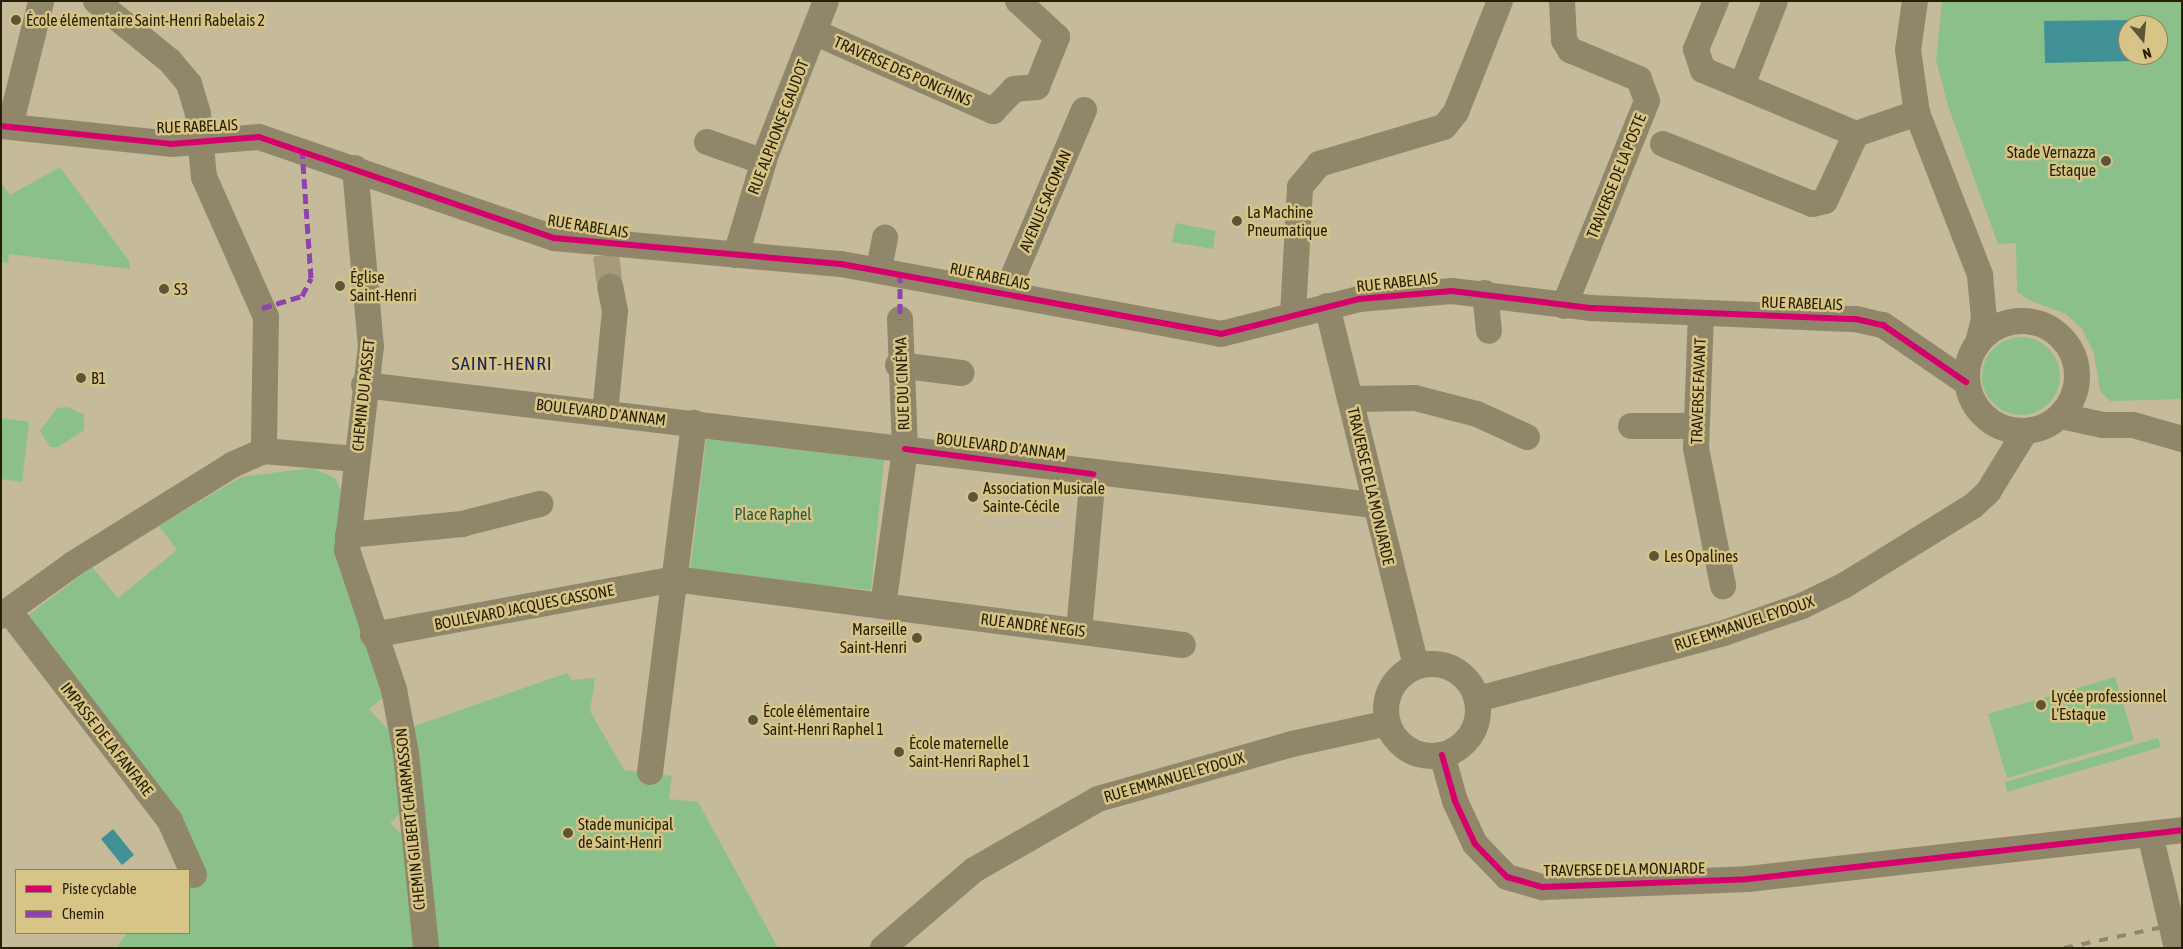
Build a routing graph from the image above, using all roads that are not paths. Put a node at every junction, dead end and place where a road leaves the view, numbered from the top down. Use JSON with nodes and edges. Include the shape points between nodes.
{"nodes":[{"id":1,"x":96,"y":1,"type":"edge"},
{"id":2,"x":826,"y":1,"type":"edge"},
{"id":3,"x":1018,"y":1,"type":"edge"},
{"id":4,"x":1500,"y":1,"type":"edge"},
{"id":5,"x":1562,"y":1,"type":"edge"},
{"id":6,"x":1716,"y":1,"type":"edge"},
{"id":7,"x":1775,"y":1,"type":"edge"},
{"id":8,"x":1914,"y":1,"type":"edge"},
{"id":9,"x":41,"y":2,"type":"edge"},
{"id":10,"x":814,"y":32,"type":"junction"},
{"id":11,"x":1742,"y":85,"type":"junction"},
{"id":12,"x":1084,"y":110,"type":"dead end"},
{"id":13,"x":1917,"y":113,"type":"junction"},
{"id":14,"x":6,"y":126,"type":"edge"},
{"id":15,"x":1856,"y":134,"type":"junction"},
{"id":16,"x":201,"y":141,"type":"junction"},
{"id":17,"x":707,"y":142,"type":"dead end"},
{"id":18,"x":1663,"y":144,"type":"dead end"},
{"id":19,"x":764,"y":162,"type":"junction"},
{"id":20,"x":355,"y":168,"type":"junction"},
{"id":21,"x":885,"y":238,"type":"dead end"},
{"id":22,"x":736,"y":255,"type":"junction"},
{"id":23,"x":879,"y":270,"type":"junction"},
{"id":24,"x":1980,"y":275,"type":"junction"},
{"id":25,"x":610,"y":286,"type":"tunnel mouth"},
{"id":26,"x":1006,"y":293,"type":"junction"},
{"id":27,"x":1485,"y":293,"type":"junction"},
{"id":28,"x":1327,"y":306,"type":"junction"},
{"id":29,"x":1564,"y":306,"type":"junction"},
{"id":30,"x":1701,"y":313,"type":"junction"},
{"id":31,"x":1293,"y":314,"type":"junction"},
{"id":32,"x":900,"y":319,"type":"dead end"},
{"id":33,"x":2029,"y":322,"type":"junction"},
{"id":34,"x":1489,"y":331,"type":"dead end"},
{"id":35,"x":1975,"y":346,"type":"junction"},
{"id":36,"x":1926,"y":354,"type":"junction"},
{"id":37,"x":898,"y":364,"type":"junction"},
{"id":38,"x":960,"y":373,"type":"dead end"},
{"id":39,"x":1966,"y":382,"type":"junction"},
{"id":40,"x":364,"y":385,"type":"junction"},
{"id":41,"x":2076,"y":389,"type":"junction"},
{"id":42,"x":1350,"y":400,"type":"junction"},
{"id":43,"x":605,"y":413,"type":"junction"},
{"id":44,"x":2060,"y":416,"type":"junction"},
{"id":45,"x":2182,"y":422,"type":"edge"},
{"id":46,"x":694,"y":423,"type":"junction"},
{"id":47,"x":1992,"y":423,"type":"junction"},
{"id":48,"x":2133,"y":425,"type":"junction"},
{"id":49,"x":1631,"y":426,"type":"dead end"},
{"id":50,"x":1695,"y":426,"type":"junction"},
{"id":51,"x":2025,"y":432,"type":"junction"},
{"id":52,"x":1527,"y":437,"type":"dead end"},
{"id":53,"x":2182,"y":439,"type":"edge"},
{"id":54,"x":905,"y":449,"type":"junction"},
{"id":55,"x":264,"y":451,"type":"junction"},
{"id":56,"x":356,"y":459,"type":"junction"},
{"id":57,"x":2001,"y":467,"type":"junction"},
{"id":58,"x":1093,"y":474,"type":"junction"},
{"id":59,"x":540,"y":504,"type":"dead end"},
{"id":60,"x":1374,"y":505,"type":"junction"},
{"id":61,"x":348,"y":535,"type":"junction"},
{"id":62,"x":674,"y":579,"type":"junction"},
{"id":63,"x":1723,"y":586,"type":"dead end"},
{"id":64,"x":883,"y":606,"type":"junction"},
{"id":65,"x":5,"y":613,"type":"edge"},
{"id":66,"x":1078,"y":631,"type":"junction"},
{"id":67,"x":373,"y":635,"type":"junction"},
{"id":68,"x":1183,"y":645,"type":"dead end"},
{"id":69,"x":1416,"y":666,"type":"junction"},
{"id":70,"x":1478,"y":699,"type":"junction"},
{"id":71,"x":1388,"y":723,"type":"junction"},
{"id":72,"x":1442,"y":755,"type":"junction"},
{"id":73,"x":650,"y":772,"type":"dead end"},
{"id":74,"x":2182,"y":830,"type":"edge"},
{"id":75,"x":2150,"y":834,"type":"junction"},
{"id":76,"x":194,"y":875,"type":"dead end"},
{"id":77,"x":426,"y":948,"type":"edge"},
{"id":78,"x":883,"y":948,"type":"edge"},
{"id":79,"x":2177,"y":948,"type":"edge"}],
"edges":[{"from":1,"to":16,"type":"street","via":[[170,62],[189,84]]},
{"from":2,"to":10,"type":"street","name":"RUE ALPHONSE GAUDOT"},
{"from":3,"to":10,"type":"street","name":"TRAVERSE DES PONCHINS","via":[[1040,18],[1043,28],[1057,37],[1036,87],[1014,89],[993,111]]},
{"from":4,"to":31,"type":"street","via":[[1456,112],[1444,127],[1319,164],[1300,187]]},
{"from":5,"to":29,"type":"street","name":"TRAVERSE DE LA POSTE","via":[[1564,40],[1570,50],[1638,79],[1646,101]]},
{"from":6,"to":11,"type":"street","via":[[1696,49],[1697,61],[1703,70]]},
{"from":7,"to":11,"type":"street"},
{"from":8,"to":13,"type":"street","via":[[1908,50]]},
{"from":9,"to":14,"type":"street"},
{"from":10,"to":19,"type":"street","name":"RUE ALPHONSE GAUDOT"},
{"from":11,"to":15,"type":"street"},
{"from":12,"to":26,"type":"street","name":"AVENUE SACOMAN"},
{"from":13,"to":15,"type":"street"},
{"from":13,"to":24,"type":"street"},
{"from":14,"to":16,"type":"street","name":"RUE RABELAIS","via":[[171,144]]},
{"from":15,"to":18,"type":"street","via":[[1826,201],[1812,204]]},
{"from":16,"to":20,"type":"street","name":"RUE RABELAIS","via":[[259,137]]},
{"from":16,"to":55,"type":"street","via":[[204,177],[266,316]]},
{"from":17,"to":19,"type":"street"},
{"from":19,"to":22,"type":"street","name":"RUE ALPHONSE GAUDOT"},
{"from":20,"to":22,"type":"street","name":"RUE RABELAIS","via":[[554,238],[606,250]]},
{"from":20,"to":40,"type":"street","name":"CHEMIN DU PASSET","via":[[371,346]]},
{"from":21,"to":23,"type":"street"},
{"from":22,"to":23,"type":"street","name":"RUE RABELAIS"},
{"from":23,"to":26,"type":"street","name":"RUE RABELAIS"},
{"from":24,"to":33,"type":"street","via":[[1998,297]]},
{"from":24,"to":35,"type":"street","via":[[1984,319]]},
{"from":25,"to":43,"type":"street","via":[[615,311]]},
{"from":26,"to":31,"type":"street","name":"RUE RABELAIS","via":[[1221,334]]},
{"from":27,"to":28,"type":"street","name":"RUE RABELAIS","via":[[1432,292]]},
{"from":27,"to":29,"type":"street","name":"RUE RABELAIS"},
{"from":27,"to":34,"type":"street"},
{"from":28,"to":31,"type":"street","name":"RUE RABELAIS"},
{"from":28,"to":42,"type":"street","name":"TRAVERSE DE LA MONJARDE"},
{"from":29,"to":30,"type":"street","name":"RUE RABELAIS"},
{"from":30,"to":36,"type":"street","name":"RUE RABELAIS","via":[[1856,319],[1883,325]]},
{"from":30,"to":50,"type":"street","name":"TRAVERSE FAVANT"},
{"from":32,"to":37,"type":"street","name":"RUE DU CINÉMA"},
{"from":33,"to":35,"type":"street","via":[[1996,328]]},
{"from":33,"to":41,"type":"street","via":[[2054,331],[2071,351]]},
{"from":35,"to":36,"type":"street"},
{"from":35,"to":39,"type":"street"},
{"from":36,"to":39,"type":"street","name":"RUE RABELAIS"},
{"from":37,"to":38,"type":"street"},
{"from":37,"to":54,"type":"street","name":"RUE DU CINÉMA"},
{"from":39,"to":47,"type":"street","via":[[1970,398]]},
{"from":40,"to":43,"type":"street","name":"BOULEVARD D'ANNAM"},
{"from":40,"to":56,"type":"street","name":"CHEMIN DU PASSET"},
{"from":41,"to":44,"type":"street"},
{"from":41,"to":48,"type":"street","via":[[2100,411]]},
{"from":42,"to":52,"type":"street","via":[[1415,398],[1478,414]]},
{"from":42,"to":60,"type":"street","name":"TRAVERSE DE LA MONJARDE"},
{"from":43,"to":46,"type":"street","name":"BOULEVARD D'ANNAM"},
{"from":44,"to":48,"type":"street","via":[[2104,425]]},
{"from":44,"to":51,"type":"street","via":[[2044,427]]},
{"from":45,"to":48,"type":"street","via":[[2158,419]]},
{"from":46,"to":54,"type":"street","name":"BOULEVARD D'ANNAM"},
{"from":46,"to":62,"type":"street"},
{"from":47,"to":51,"type":"street"},
{"from":47,"to":57,"type":"street"},
{"from":48,"to":53,"type":"street"},
{"from":49,"to":50,"type":"street"},
{"from":50,"to":63,"type":"street","name":"TRAVERSE FAVANT"},
{"from":51,"to":57,"type":"street","name":"RUE EMMANUEL EYDOUX"},
{"from":54,"to":58,"type":"street","name":"BOULEVARD D'ANNAM"},
{"from":54,"to":64,"type":"street"},
{"from":55,"to":56,"type":"street","name":"CHEMIN DU PASSET"},
{"from":55,"to":65,"type":"street","name":"CHEMIN DU PASSET","via":[[232,465],[74,564]]},
{"from":56,"to":61,"type":"street","name":"CHEMIN GILBERT CHARMASSON"},
{"from":57,"to":70,"type":"street","name":"RUE EMMANUEL EYDOUX","via":[[1988,492],[1961,515],[1846,585],[1802,606],[1720,634]]},
{"from":58,"to":60,"type":"street","name":"BOULEVARD D'ANNAM"},
{"from":58,"to":66,"type":"street"},
{"from":59,"to":61,"type":"street","via":[[462,524]]},
{"from":60,"to":69,"type":"street","name":"TRAVERSE DE LA MONJARDE"},
{"from":61,"to":67,"type":"street","name":"CHEMIN GILBERT CHARMASSON","via":[[347,550]]},
{"from":62,"to":64,"type":"street"},
{"from":62,"to":67,"type":"street","name":"BOULEVARD JACQUES CASSONE"},
{"from":62,"to":73,"type":"street"},
{"from":64,"to":66,"type":"street","name":"RUE ANDRÉ NEGIS"},
{"from":65,"to":76,"type":"street","name":"IMPASSE DE LA FANFARE","via":[[170,821]]},
{"from":66,"to":68,"type":"street","name":"RUE ANDRÉ NEGIS"},
{"from":67,"to":77,"type":"street","name":"CHEMIN GILBERT CHARMASSON","via":[[394,690],[406,753]]},
{"from":69,"to":70,"type":"street","via":[[1431,663],[1461,673]]},
{"from":69,"to":71,"type":"street","via":[[1394,683],[1388,696]]},
{"from":70,"to":72,"type":"street","via":[[1477,721],[1467,740]]},
{"from":71,"to":72,"type":"street","via":[[1403,745],[1415,752]]},
{"from":71,"to":78,"type":"street","name":"RUE EMMANUEL EYDOUX","via":[[1292,744],[1098,799],[974,870]]},
{"from":72,"to":75,"type":"street","name":"TRAVERSE DE LA MONJARDE","via":[[1455,801],[1475,844],[1507,877],[1543,887],[1748,879],[1854,870]]},
{"from":74,"to":75,"type":"street"},
{"from":75,"to":79,"type":"street"}]}
